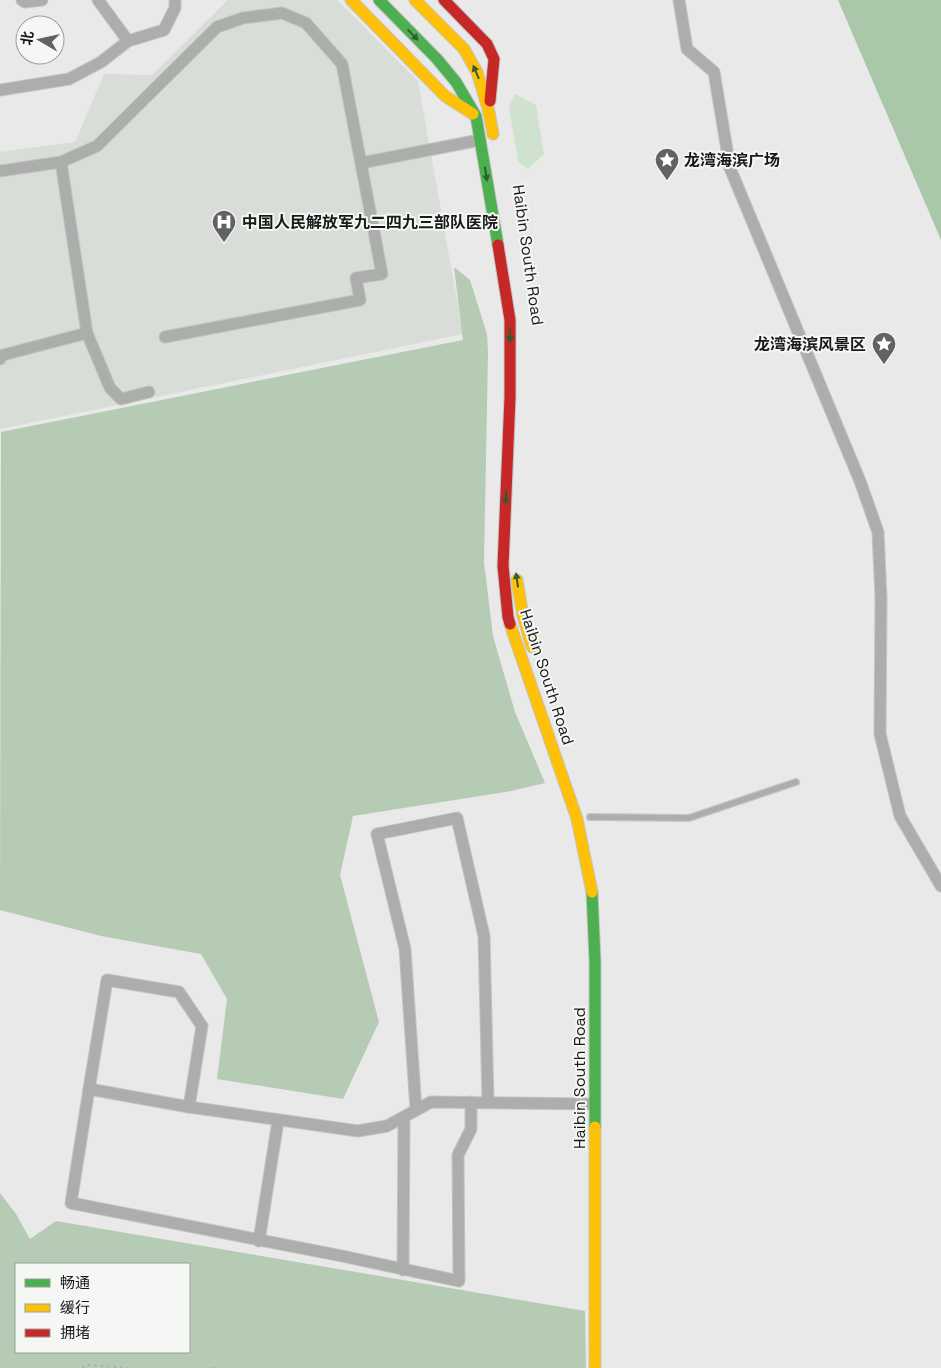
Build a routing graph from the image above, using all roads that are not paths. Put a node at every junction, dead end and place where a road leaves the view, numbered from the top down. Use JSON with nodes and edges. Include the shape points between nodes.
{"nodes":[{"id":1,"x":22,"y":0,"type":"edge"},
{"id":2,"x":42,"y":0,"type":"edge"},
{"id":3,"x":98,"y":0,"type":"edge"},
{"id":4,"x":175,"y":0,"type":"edge"},
{"id":5,"x":351,"y":0,"type":"edge"},
{"id":6,"x":379,"y":0,"type":"edge"},
{"id":7,"x":415,"y":0,"type":"edge"},
{"id":8,"x":444,"y":0,"type":"edge"},
{"id":9,"x":679,"y":0,"type":"edge"},
{"id":10,"x":128,"y":41,"type":"junction"},
{"id":11,"x":0,"y":90,"type":"edge"},
{"id":12,"x":489,"y":112,"type":"junction"},
{"id":13,"x":476,"y":116,"type":"junction"},
{"id":14,"x":480,"y":140,"type":"junction"},
{"id":15,"x":494,"y":141,"type":"dead end"},
{"id":16,"x":61,"y":162,"type":"junction"},
{"id":17,"x":361,"y":163,"type":"junction"},
{"id":18,"x":0,"y":171,"type":"edge"},
{"id":19,"x":87,"y":333,"type":"junction"},
{"id":20,"x":165,"y":337,"type":"dead end"},
{"id":21,"x":0,"y":360,"type":"edge"},
{"id":22,"x":149,"y":392,"type":"dead end"},
{"id":23,"x":520,"y":424,"type":"dead end"},
{"id":24,"x":516,"y":518,"type":"dead end"},
{"id":25,"x":515,"y":566,"type":"dead end"},
{"id":26,"x":535,"y":659,"type":"dead end"},
{"id":27,"x":796,"y":782,"type":"dead end"},
{"id":28,"x":586,"y":804,"type":"dead end"},
{"id":29,"x":590,"y":822,"type":"joint"},
{"id":30,"x":598,"y":864,"type":"dead end"},
{"id":31,"x":941,"y":886,"type":"edge"},
{"id":32,"x":604,"y":902,"type":"dead end"},
{"id":33,"x":89,"y":1088,"type":"junction"},
{"id":34,"x":471,"y":1102,"type":"junction"},
{"id":35,"x":488,"y":1102,"type":"junction"},
{"id":36,"x":595,"y":1104,"type":"junction"},
{"id":37,"x":189,"y":1107,"type":"junction"},
{"id":38,"x":416,"y":1110,"type":"junction"},
{"id":39,"x":404,"y":1116,"type":"junction"},
{"id":40,"x":278,"y":1121,"type":"junction"},
{"id":41,"x":259,"y":1241,"type":"junction"},
{"id":42,"x":403,"y":1270,"type":"junction"},
{"id":43,"x":595,"y":1368,"type":"edge"}],
"edges":[{"from":1,"to":2,"type":"street"},
{"from":3,"to":10,"type":"street"},
{"from":4,"to":10,"type":"street","via":[[175,8],[164,30]]},
{"from":5,"to":13,"type":"highway","via":[[445,96]]},
{"from":6,"to":13,"type":"highway","name":"Haibin South Road","one_way":true,"via":[[437,59],[456,82]]},
{"from":12,"to":7,"type":"highway","one_way":true,"via":[[477,72],[464,49]]},
{"from":8,"to":12,"type":"highway","via":[[487,44],[494,59]]},
{"from":9,"to":31,"type":"street","via":[[687,49],[714,72],[730,168],[860,481],[878,532],[880,734],[900,816]]},
{"from":10,"to":11,"type":"street","via":[[101,62],[69,79]]},
{"from":12,"to":15,"type":"highway"},
{"from":13,"to":14,"type":"highway","name":"Haibin South Road"},
{"from":14,"to":17,"type":"street"},
{"from":14,"to":36,"type":"highway","name":"Haibin South Road","one_way":true,"via":[[510,320],[503,566],[508,617],[577,819],[592,896]]},
{"from":16,"to":17,"type":"street","via":[[97,146],[216,27],[243,18],[282,13],[306,22],[342,64]]},
{"from":16,"to":18,"type":"street"},
{"from":16,"to":19,"type":"street"},
{"from":17,"to":20,"type":"street","via":[[382,274],[356,278],[360,300]]},
{"from":19,"to":21,"type":"street","via":[[4,355]]},
{"from":19,"to":22,"type":"street","via":[[110,388],[121,398]]},
{"from":23,"to":24,"type":"highway"},
{"from":26,"to":25,"type":"highway","name":"Haibin South Road","one_way":true,"via":[[523,616]]},
{"from":27,"to":29,"type":"lane","via":[[689,818]]},
{"from":28,"to":29,"type":"highway"},
{"from":30,"to":32,"type":"highway"},
{"from":33,"to":37,"type":"street"},
{"from":33,"to":37,"type":"street","via":[[107,980],[179,992],[202,1026]]},
{"from":33,"to":41,"type":"street","via":[[71,1202]]},
{"from":34,"to":35,"type":"street"},
{"from":34,"to":38,"type":"street","via":[[431,1102]]},
{"from":34,"to":42,"type":"street","via":[[471,1129],[458,1155],[460,1282]]},
{"from":35,"to":36,"type":"street"},
{"from":35,"to":38,"type":"street","via":[[484,936],[457,818],[377,834],[405,949]]},
{"from":36,"to":43,"type":"highway","name":"Haibin South Road"},
{"from":37,"to":40,"type":"street"},
{"from":38,"to":39,"type":"street"},
{"from":39,"to":40,"type":"street","via":[[387,1126],[358,1131]]},
{"from":39,"to":42,"type":"street"},
{"from":40,"to":41,"type":"street"},
{"from":41,"to":42,"type":"street"}]}
